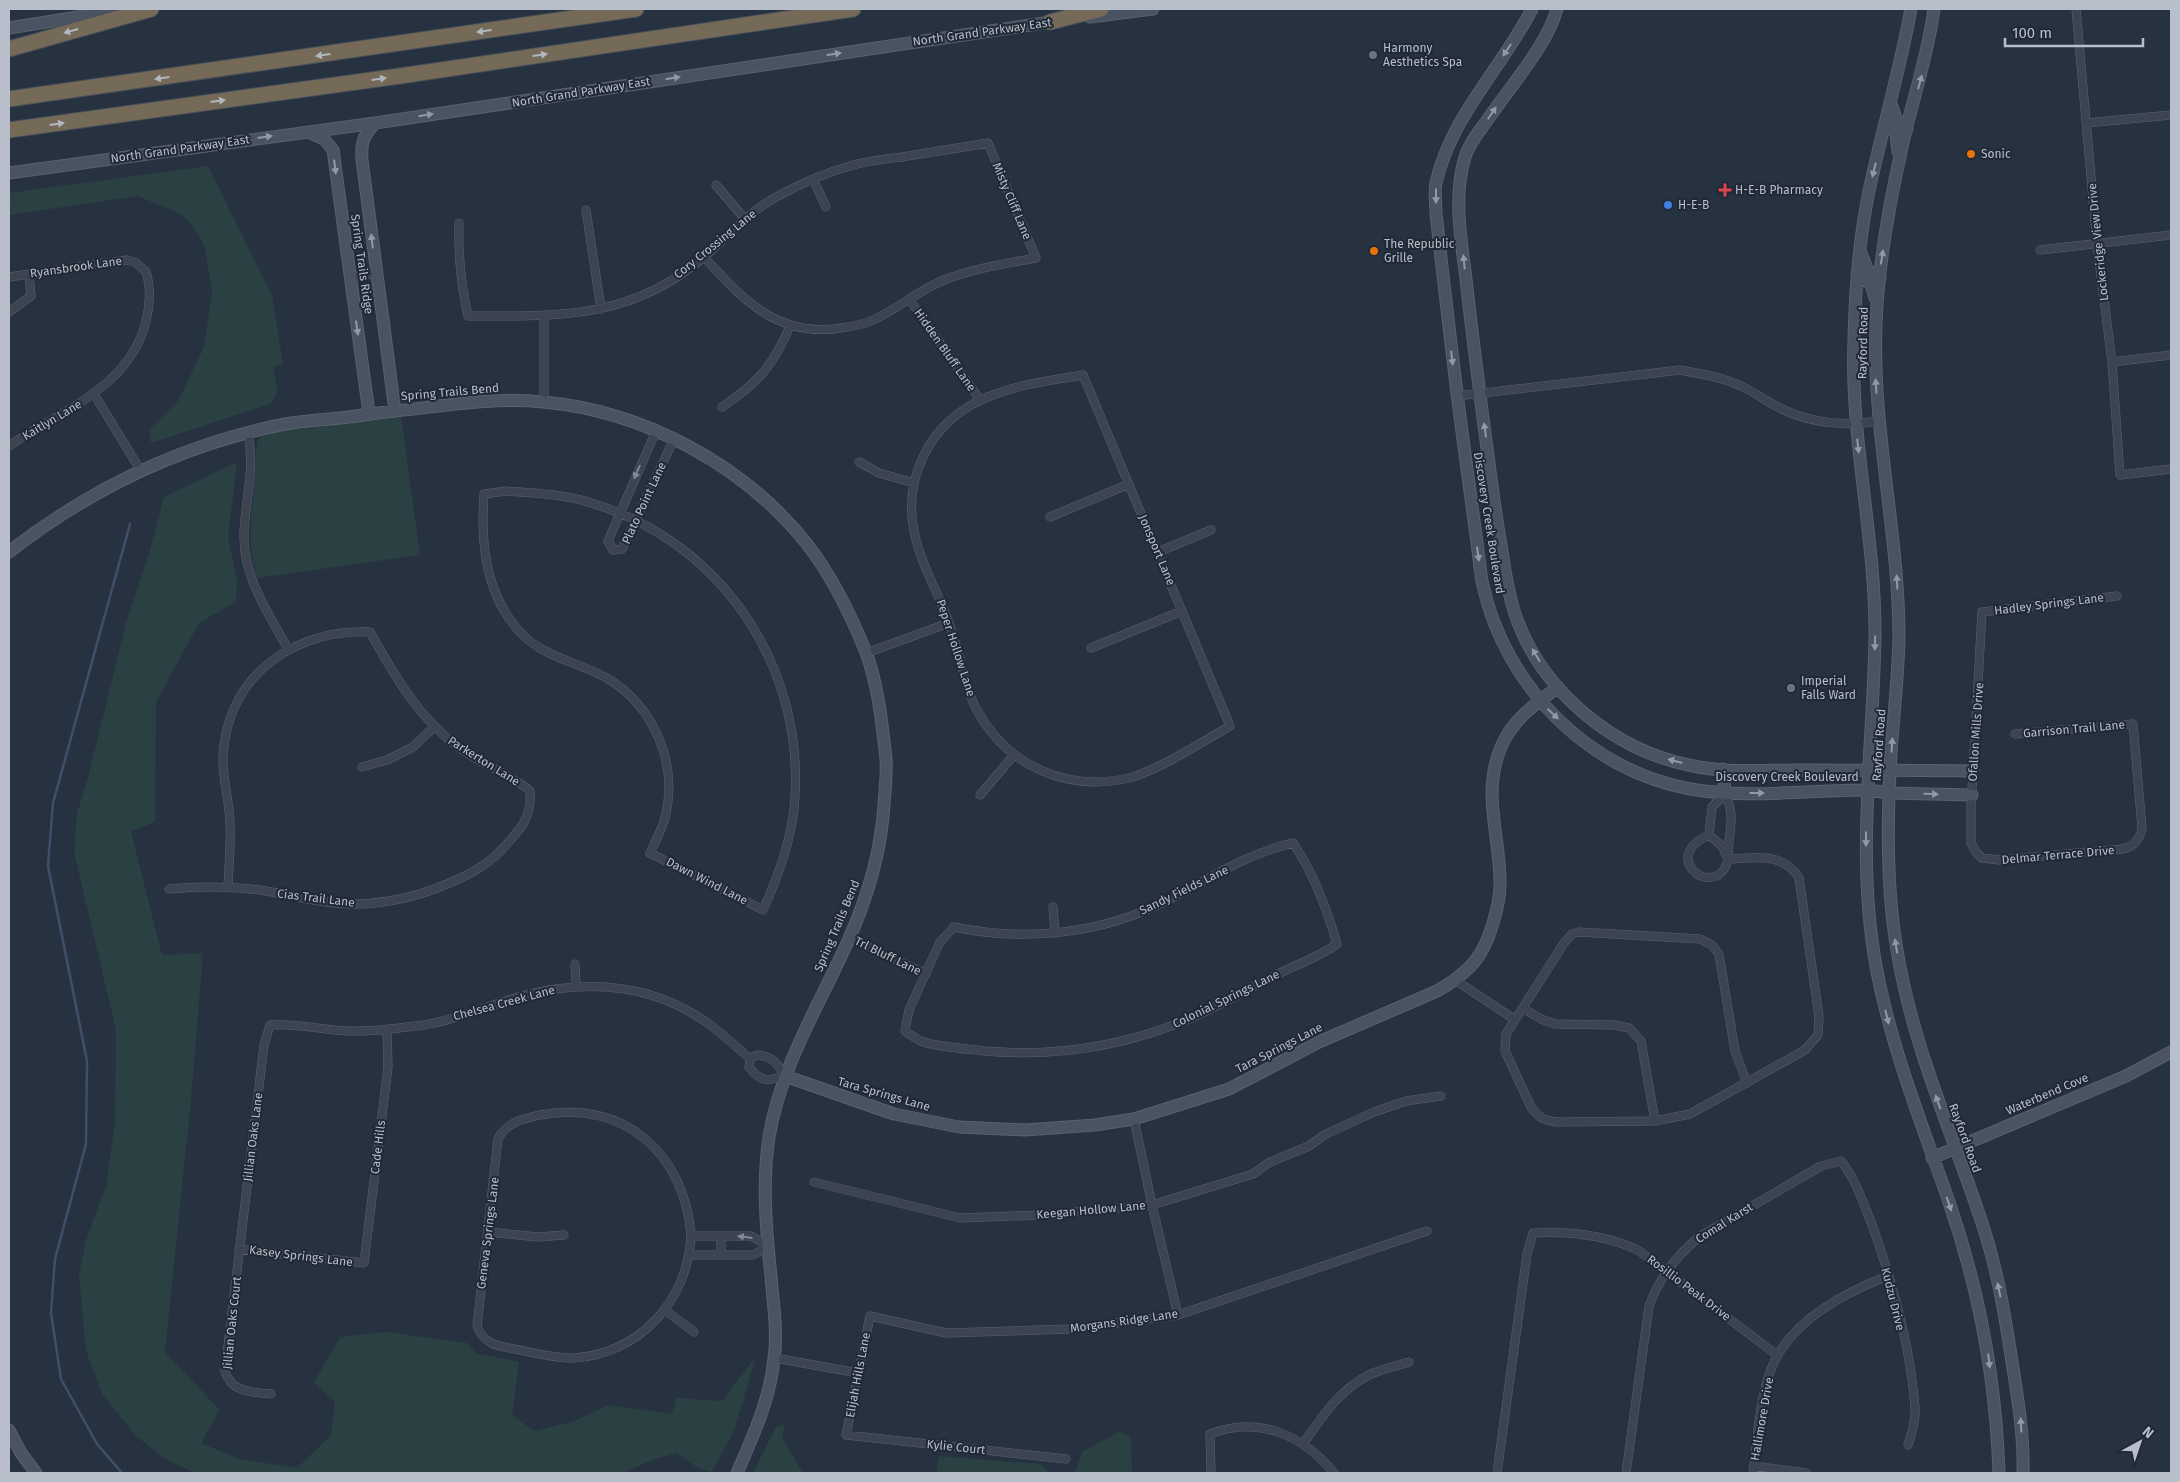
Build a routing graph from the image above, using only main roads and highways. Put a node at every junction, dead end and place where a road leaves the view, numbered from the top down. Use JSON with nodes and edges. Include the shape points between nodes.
{"nodes":[{"id":1,"x":151,"y":9,"type":"edge"},
{"id":2,"x":636,"y":9,"type":"edge"},
{"id":3,"x":853,"y":9,"type":"edge"},
{"id":4,"x":1101,"y":9,"type":"edge"},
{"id":5,"x":1050,"y":22,"type":"road end"},
{"id":6,"x":9,"y":49,"type":"edge"},
{"id":7,"x":9,"y":99,"type":"edge"},
{"id":8,"x":9,"y":130,"type":"edge"}],
"edges":[{"from":1,"to":6,"type":"highway","one_way":true},
{"from":2,"to":7,"type":"highway","one_way":true},
{"from":8,"to":3,"type":"highway","one_way":true},
{"from":4,"to":5,"type":"highway"}]}
